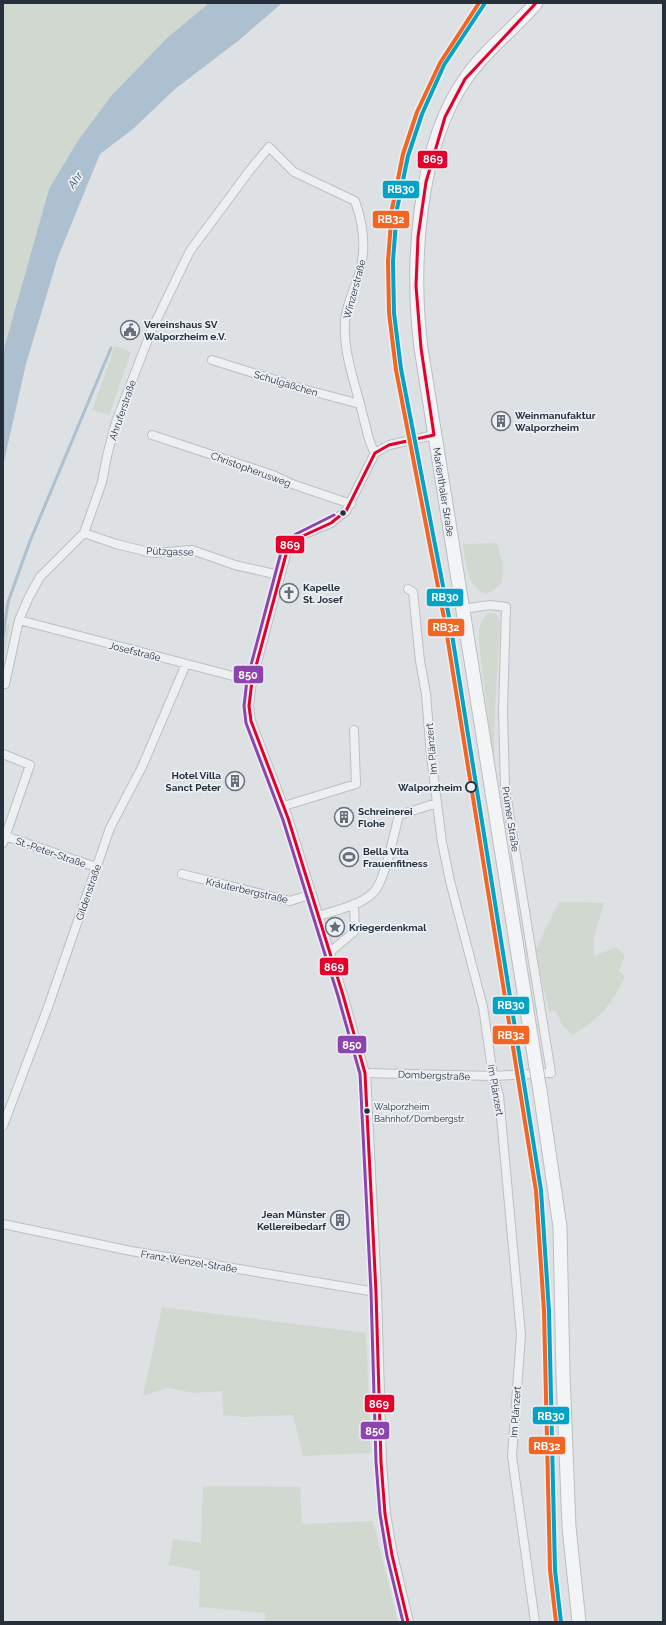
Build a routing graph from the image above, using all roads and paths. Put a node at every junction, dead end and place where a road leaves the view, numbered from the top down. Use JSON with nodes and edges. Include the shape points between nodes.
{"nodes":[{"id":1,"x":536,"y":3,"type":"edge"},
{"id":2,"x":269,"y":147,"type":"joint"},
{"id":3,"x":212,"y":360,"type":"dead end"},
{"id":4,"x":360,"y":404,"type":"junction"},
{"id":5,"x":434,"y":434,"type":"junction"},
{"id":6,"x":152,"y":435,"type":"dead end"},
{"id":7,"x":375,"y":453,"type":"junction"},
{"id":8,"x":351,"y":504,"type":"junction"},
{"id":9,"x":84,"y":533,"type":"junction"},
{"id":10,"x":279,"y":575,"type":"junction"},
{"id":11,"x":408,"y":589,"type":"dead end"},
{"id":12,"x":462,"y":609,"type":"junction"},
{"id":13,"x":23,"y":621,"type":"junction"},
{"id":14,"x":186,"y":664,"type":"junction"},
{"id":15,"x":252,"y":681,"type":"junction"},
{"id":16,"x":5,"y":684,"type":"dead end"},
{"id":17,"x":354,"y":730,"type":"dead end"},
{"id":18,"x":3,"y":754,"type":"edge"},
{"id":19,"x":437,"y":803,"type":"junction"},
{"id":20,"x":284,"y":806,"type":"junction"},
{"id":21,"x":4,"y":840,"type":"edge"},
{"id":22,"x":96,"y":867,"type":"junction"},
{"id":23,"x":182,"y":874,"type":"dead end"},
{"id":24,"x":312,"y":894,"type":"junction"},
{"id":25,"x":354,"y":904,"type":"junction"},
{"id":26,"x":319,"y":916,"type":"junction"},
{"id":27,"x":330,"y":952,"type":"junction"},
{"id":28,"x":364,"y":1073,"type":"junction"},
{"id":29,"x":551,"y":1073,"type":"joint"},
{"id":30,"x":494,"y":1076,"type":"junction"},
{"id":31,"x":3,"y":1126,"type":"edge"},
{"id":32,"x":3,"y":1224,"type":"edge"},
{"id":33,"x":376,"y":1292,"type":"junction"},
{"id":34,"x":408,"y":1622,"type":"edge"},
{"id":35,"x":535,"y":1622,"type":"edge"},
{"id":36,"x":579,"y":1622,"type":"edge"}],
"edges":[{"from":1,"to":5,"type":"main road","name":"Marienthaler Straße","via":[[465,79],[445,117],[426,182],[418,237],[416,286],[421,348]]},
{"from":2,"to":4,"type":"street","name":"Winzerstraße","via":[[294,172],[356,201],[364,249],[347,308],[344,328]]},
{"from":2,"to":9,"type":"street","name":"Ahruferstraße","via":[[190,251],[152,329],[116,422],[102,482]]},
{"from":3,"to":4,"type":"street","name":"Schulgäßchen"},
{"from":4,"to":7,"type":"street","name":"Winzerstraße","via":[[369,444]]},
{"from":5,"to":7,"type":"street","via":[[389,445]]},
{"from":5,"to":12,"type":"main road","name":"Marienthaler Straße"},
{"from":6,"to":8,"type":"street","name":"Christopherusweg","via":[[274,475],[292,484]]},
{"from":7,"to":8,"type":"street"},
{"from":8,"to":10,"type":"street","via":[[331,523],[294,540],[288,547]]},
{"from":9,"to":10,"type":"street","name":"Pützgasse","via":[[153,553],[192,550],[235,565]]},
{"from":9,"to":13,"type":"street","name":"Ahruferstraße","via":[[40,577]]},
{"from":10,"to":15,"type":"street"},
{"from":11,"to":19,"type":"street","name":"Im Plänzert","via":[[413,592]]},
{"from":12,"to":29,"type":"street","name":"Prümer Straße","via":[[490,605],[506,607],[503,712],[505,787]]},
{"from":12,"to":36,"type":"main road","name":"Marienthaler Straße","bridge":true,"via":[[560,1227],[569,1527]]},
{"from":13,"to":14,"type":"street","name":"Josefstraße"},
{"from":13,"to":16,"type":"street","name":"Ahruferstraße"},
{"from":14,"to":15,"type":"street","name":"Josefstraße"},
{"from":14,"to":22,"type":"street","name":"Gildenstraße","via":[[142,767],[110,828]]},
{"from":15,"to":20,"type":"street","via":[[249,706],[251,721]]},
{"from":17,"to":20,"type":"street","via":[[356,784]]},
{"from":18,"to":21,"type":"street","name":"St.-Peter-Straße","via":[[30,765]]},
{"from":19,"to":25,"type":"street","via":[[399,815],[380,882],[373,893]]},
{"from":19,"to":30,"type":"street","name":"Im Plänzert","via":[[450,881],[483,1007]]},
{"from":20,"to":24,"type":"street"},
{"from":21,"to":22,"type":"street","name":"St.-Peter-Straße"},
{"from":22,"to":31,"type":"street","name":"Gildenstraße","via":[[48,1007]]},
{"from":23,"to":24,"type":"street","name":"Kräuterbergstraße","via":[[290,901]]},
{"from":24,"to":26,"type":"street"},
{"from":25,"to":26,"type":"street"},
{"from":25,"to":27,"type":"street","via":[[355,931]]},
{"from":26,"to":27,"type":"street"},
{"from":27,"to":28,"type":"street"},
{"from":28,"to":30,"type":"street","name":"Dombergstraße"},
{"from":28,"to":33,"type":"street"},
{"from":29,"to":30,"type":"street","name":"Dombergstraße"},
{"from":30,"to":35,"type":"street","name":"Im Plänzert","via":[[499,1095],[521,1335],[512,1456]]},
{"from":32,"to":33,"type":"street","name":"Franz-Wenzel-Straße","via":[[131,1251]]},
{"from":33,"to":34,"type":"street","via":[[385,1514]]}]}
